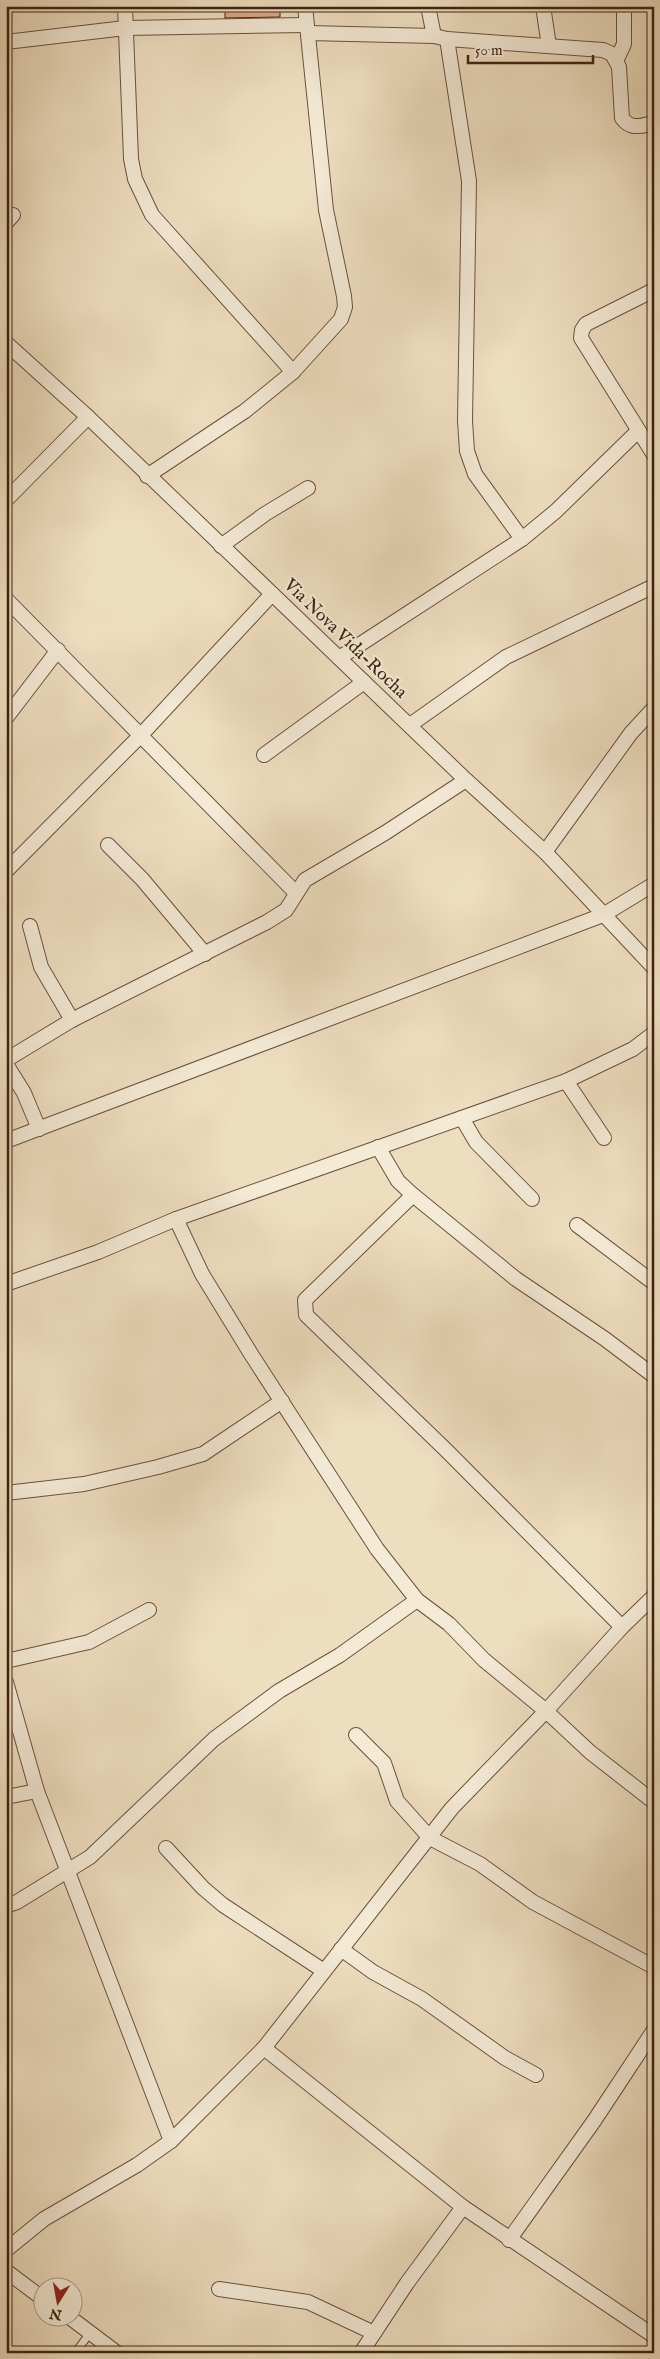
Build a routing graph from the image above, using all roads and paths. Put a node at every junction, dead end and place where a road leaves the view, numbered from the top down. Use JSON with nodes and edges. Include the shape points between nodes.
{"nodes":[{"id":1,"x":125,"y":6,"type":"edge"},
{"id":2,"x":305,"y":6,"type":"edge"},
{"id":3,"x":428,"y":6,"type":"edge"},
{"id":4,"x":543,"y":6,"type":"edge"},
{"id":5,"x":624,"y":6,"type":"edge"},
{"id":6,"x":125,"y":28,"type":"junction"},
{"id":7,"x":307,"y":29,"type":"junction"},
{"id":8,"x":441,"y":38,"type":"junction"},
{"id":9,"x":6,"y":42,"type":"edge"},
{"id":10,"x":549,"y":46,"type":"junction"},
{"id":11,"x":617,"y":59,"type":"junction"},
{"id":12,"x":654,"y":123,"type":"edge"},
{"id":13,"x":654,"y":290,"type":"edge"},
{"id":14,"x":6,"y":343,"type":"edge"},
{"id":15,"x":293,"y":372,"type":"junction"},
{"id":16,"x":88,"y":417,"type":"junction"},
{"id":17,"x":638,"y":431,"type":"junction"},
{"id":18,"x":654,"y":455,"type":"edge"},
{"id":19,"x":147,"y":476,"type":"junction"},
{"id":20,"x":308,"y":488,"type":"dead end"},
{"id":21,"x":6,"y":500,"type":"edge"},
{"id":22,"x":522,"y":540,"type":"junction"},
{"id":23,"x":221,"y":546,"type":"junction"},
{"id":24,"x":654,"y":586,"type":"edge"},
{"id":25,"x":272,"y":594,"type":"junction"},
{"id":26,"x":6,"y":599,"type":"edge"},
{"id":27,"x":58,"y":650,"type":"junction"},
{"id":28,"x":339,"y":658,"type":"junction"},
{"id":29,"x":364,"y":682,"type":"junction"},
{"id":30,"x":654,"y":708,"type":"edge"},
{"id":31,"x":6,"y":718,"type":"edge"},
{"id":32,"x":410,"y":725,"type":"junction"},
{"id":33,"x":141,"y":735,"type":"junction"},
{"id":34,"x":264,"y":755,"type":"dead end"},
{"id":35,"x":466,"y":780,"type":"junction"},
{"id":36,"x":108,"y":845,"type":"dead end"},
{"id":37,"x":544,"y":852,"type":"junction"},
{"id":38,"x":6,"y":871,"type":"edge"},
{"id":39,"x":654,"y":884,"type":"edge"},
{"id":40,"x":295,"y":892,"type":"junction"},
{"id":41,"x":603,"y":915,"type":"junction"},
{"id":42,"x":30,"y":926,"type":"dead end"},
{"id":43,"x":205,"y":954,"type":"junction"},
{"id":44,"x":654,"y":968,"type":"edge"},
{"id":45,"x":72,"y":1020,"type":"junction"},
{"id":46,"x":654,"y":1033,"type":"edge"},
{"id":47,"x":6,"y":1060,"type":"edge"},
{"id":48,"x":6,"y":1064,"type":"edge"},
{"id":49,"x":566,"y":1081,"type":"junction"},
{"id":50,"x":462,"y":1118,"type":"junction"},
{"id":51,"x":39,"y":1129,"type":"junction"},
{"id":52,"x":604,"y":1138,"type":"dead end"},
{"id":53,"x":6,"y":1141,"type":"edge"},
{"id":54,"x":378,"y":1147,"type":"junction"},
{"id":55,"x":413,"y":1195,"type":"junction"},
{"id":56,"x":532,"y":1199,"type":"dead end"},
{"id":57,"x":176,"y":1219,"type":"junction"},
{"id":58,"x":577,"y":1225,"type":"dead end"},
{"id":59,"x":654,"y":1283,"type":"edge"},
{"id":60,"x":6,"y":1284,"type":"edge"},
{"id":61,"x":654,"y":1376,"type":"edge"},
{"id":62,"x":282,"y":1402,"type":"junction"},
{"id":63,"x":6,"y":1493,"type":"edge"},
{"id":64,"x":654,"y":1596,"type":"edge"},
{"id":65,"x":417,"y":1600,"type":"junction"},
{"id":66,"x":149,"y":1610,"type":"dead end"},
{"id":67,"x":622,"y":1627,"type":"junction"},
{"id":68,"x":6,"y":1661,"type":"edge"},
{"id":69,"x":6,"y":1682,"type":"edge"},
{"id":70,"x":546,"y":1711,"type":"junction"},
{"id":71,"x":356,"y":1735,"type":"dead end"},
{"id":72,"x":37,"y":1790,"type":"junction"},
{"id":73,"x":6,"y":1797,"type":"edge"},
{"id":74,"x":654,"y":1802,"type":"edge"},
{"id":75,"x":430,"y":1838,"type":"junction"},
{"id":76,"x":166,"y":1848,"type":"dead end"},
{"id":77,"x":66,"y":1871,"type":"junction"},
{"id":78,"x":6,"y":1906,"type":"edge"},
{"id":79,"x":341,"y":1949,"type":"junction"},
{"id":80,"x":654,"y":1967,"type":"edge"},
{"id":81,"x":324,"y":1972,"type":"junction"},
{"id":82,"x":654,"y":2030,"type":"edge"},
{"id":83,"x":264,"y":2048,"type":"junction"},
{"id":84,"x":536,"y":2075,"type":"dead end"},
{"id":85,"x":171,"y":2141,"type":"junction"},
{"id":86,"x":463,"y":2207,"type":"junction"},
{"id":87,"x":509,"y":2240,"type":"junction"},
{"id":88,"x":6,"y":2250,"type":"edge"},
{"id":89,"x":6,"y":2271,"type":"edge"},
{"id":90,"x":219,"y":2289,"type":"dead end"},
{"id":91,"x":32,"y":2290,"type":"edge"},
{"id":92,"x":81,"y":2326,"type":"edge"},
{"id":93,"x":90,"y":2333,"type":"junction"},
{"id":94,"x":374,"y":2333,"type":"junction"},
{"id":95,"x":654,"y":2336,"type":"edge"},
{"id":96,"x":75,"y":2353,"type":"edge"},
{"id":97,"x":117,"y":2353,"type":"edge"},
{"id":98,"x":361,"y":2353,"type":"edge"}],
"edges":[{"from":1,"to":6,"type":"street"},
{"from":2,"to":7,"type":"street"},
{"from":3,"to":8,"type":"street"},
{"from":4,"to":10,"type":"street"},
{"from":5,"to":11,"type":"street","via":[[624,44]]},
{"from":6,"to":7,"type":"street"},
{"from":6,"to":9,"type":"street"},
{"from":6,"to":15,"type":"street","via":[[129,138],[135,179],[142,196],[152,215]]},
{"from":7,"to":8,"type":"street"},
{"from":7,"to":15,"type":"street","via":[[325,202],[345,307],[332,331]]},
{"from":8,"to":10,"type":"street"},
{"from":8,"to":22,"type":"street","via":[[469,180],[467,451],[475,474]]},
{"from":10,"to":11,"type":"street","via":[[603,50]]},
{"from":11,"to":12,"type":"street","via":[[622,118],[633,127]]},
{"from":13,"to":17,"type":"street","via":[[586,324],[581,338]]},
{"from":14,"to":16,"type":"street","name":"Via Nova Vida-Rocha"},
{"from":15,"to":19,"type":"street","via":[[245,411]]},
{"from":16,"to":19,"type":"street","name":"Via Nova Vida-Rocha"},
{"from":16,"to":21,"type":"street"},
{"from":17,"to":18,"type":"street"},
{"from":17,"to":22,"type":"street"},
{"from":19,"to":23,"type":"street","name":"Via Nova Vida-Rocha"},
{"from":20,"to":23,"type":"street"},
{"from":22,"to":28,"type":"street"},
{"from":23,"to":25,"type":"street","name":"Via Nova Vida-Rocha"},
{"from":24,"to":32,"type":"street","via":[[506,658]]},
{"from":25,"to":28,"type":"street","name":"Via Nova Vida-Rocha"},
{"from":25,"to":33,"type":"street"},
{"from":26,"to":27,"type":"street"},
{"from":27,"to":31,"type":"street"},
{"from":27,"to":33,"type":"street"},
{"from":28,"to":29,"type":"street","name":"Via Nova Vida-Rocha"},
{"from":29,"to":32,"type":"street","name":"Via Nova Vida-Rocha"},
{"from":29,"to":34,"type":"street"},
{"from":30,"to":37,"type":"street","via":[[631,733]]},
{"from":32,"to":35,"type":"street","name":"Via Nova Vida-Rocha"},
{"from":33,"to":38,"type":"street"},
{"from":33,"to":40,"type":"street"},
{"from":35,"to":37,"type":"street","name":"Via Nova Vida-Rocha"},
{"from":35,"to":40,"type":"street","via":[[385,833],[316,872]]},
{"from":36,"to":43,"type":"street","via":[[142,879]]},
{"from":37,"to":41,"type":"street","name":"Via Nova Vida-Rocha"},
{"from":39,"to":41,"type":"street"},
{"from":40,"to":43,"type":"street","via":[[286,910]]},
{"from":41,"to":44,"type":"street","name":"Via Nova Vida-Rocha"},
{"from":41,"to":51,"type":"street"},
{"from":42,"to":45,"type":"street","via":[[40,967]]},
{"from":43,"to":45,"type":"street"},
{"from":45,"to":47,"type":"street"},
{"from":46,"to":49,"type":"street","via":[[633,1049]]},
{"from":48,"to":51,"type":"street","via":[[24,1093]]},
{"from":49,"to":50,"type":"street"},
{"from":49,"to":52,"type":"street"},
{"from":50,"to":54,"type":"street"},
{"from":50,"to":56,"type":"street","via":[[476,1142]]},
{"from":51,"to":53,"type":"street"},
{"from":54,"to":55,"type":"street","via":[[398,1180]]},
{"from":54,"to":57,"type":"street"},
{"from":55,"to":61,"type":"street","via":[[516,1279]]},
{"from":55,"to":67,"type":"street","via":[[305,1300],[306,1316],[453,1456]]},
{"from":57,"to":60,"type":"street","via":[[98,1252]]},
{"from":57,"to":62,"type":"street","via":[[202,1274]]},
{"from":58,"to":59,"type":"street"},
{"from":62,"to":63,"type":"street","via":[[203,1454],[84,1484]]},
{"from":62,"to":65,"type":"street","via":[[377,1550]]},
{"from":64,"to":67,"type":"street"},
{"from":65,"to":70,"type":"street"},
{"from":65,"to":77,"type":"street","via":[[214,1739],[90,1857]]},
{"from":66,"to":68,"type":"street","via":[[89,1642]]},
{"from":67,"to":70,"type":"street"},
{"from":69,"to":72,"type":"street"},
{"from":70,"to":74,"type":"street","via":[[590,1752]]},
{"from":70,"to":75,"type":"street","via":[[452,1808]]},
{"from":71,"to":75,"type":"street","via":[[384,1763],[397,1801]]},
{"from":72,"to":73,"type":"street"},
{"from":72,"to":77,"type":"street"},
{"from":75,"to":79,"type":"street"},
{"from":75,"to":80,"type":"street","via":[[480,1864],[533,1902]]},
{"from":76,"to":81,"type":"street","via":[[223,1905]]},
{"from":77,"to":78,"type":"street"},
{"from":77,"to":85,"type":"street"},
{"from":79,"to":81,"type":"street"},
{"from":79,"to":84,"type":"street","via":[[373,1972],[422,1999],[505,2058]]},
{"from":81,"to":83,"type":"street"},
{"from":82,"to":87,"type":"street"},
{"from":83,"to":85,"type":"street"},
{"from":83,"to":86,"type":"street"},
{"from":85,"to":88,"type":"street","via":[[137,2165],[44,2219]]},
{"from":86,"to":87,"type":"street"},
{"from":86,"to":94,"type":"street"},
{"from":87,"to":95,"type":"street"},
{"from":89,"to":91,"type":"street"},
{"from":90,"to":94,"type":"street","via":[[308,2302]]},
{"from":92,"to":93,"type":"street"},
{"from":93,"to":96,"type":"lane"},
{"from":93,"to":97,"type":"street"},
{"from":94,"to":98,"type":"street"}]}
